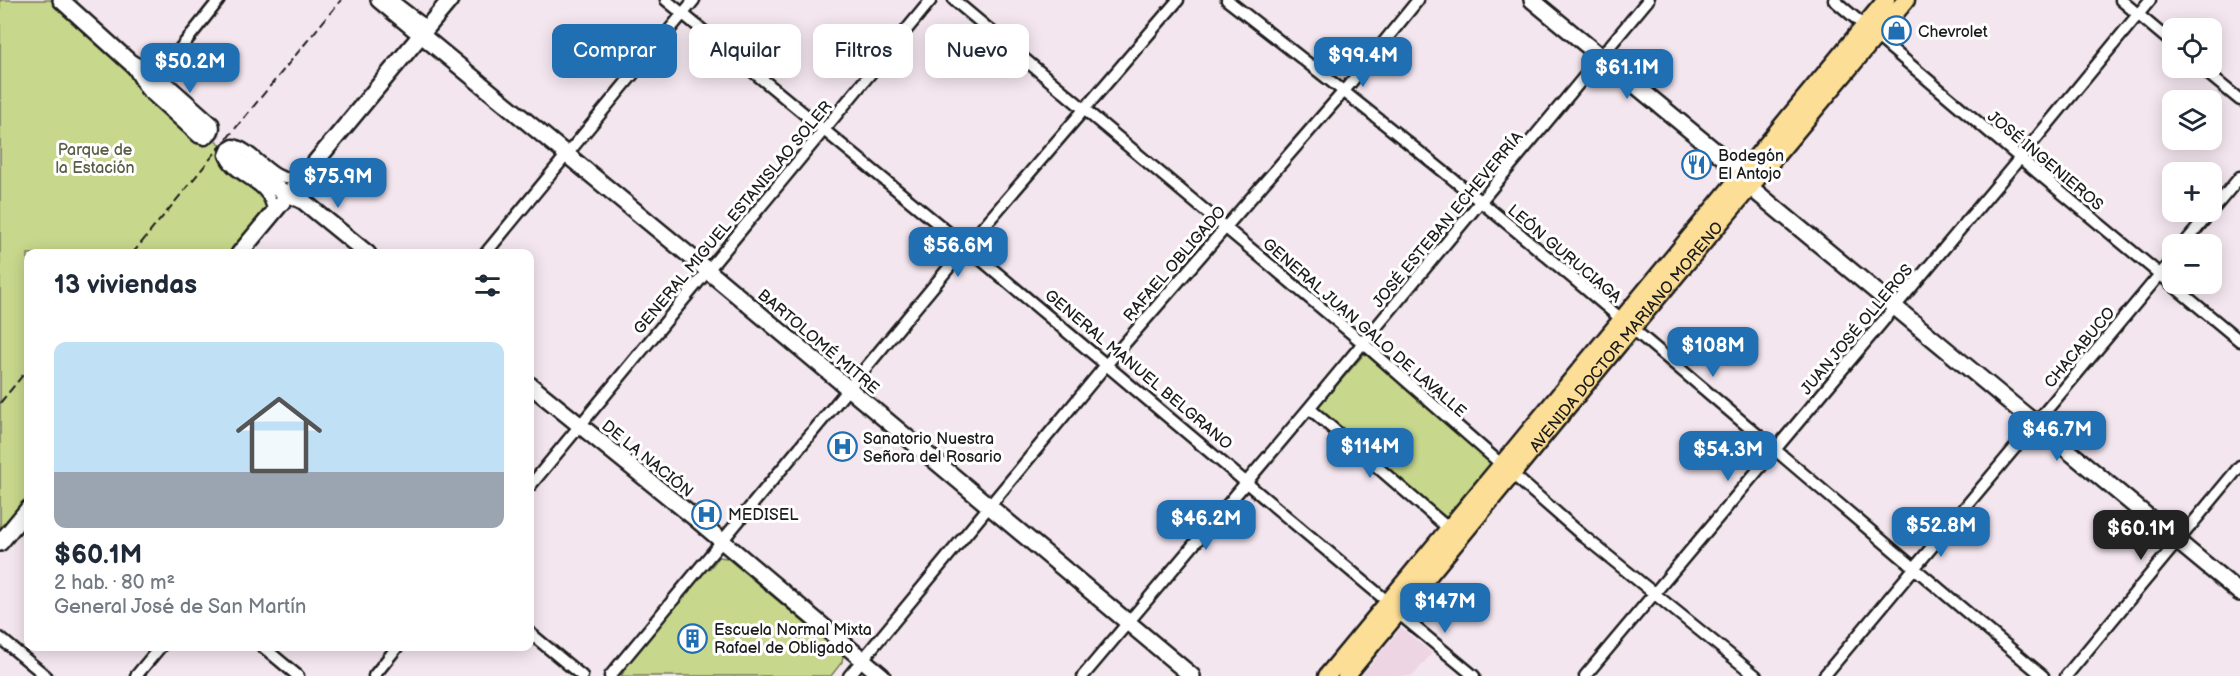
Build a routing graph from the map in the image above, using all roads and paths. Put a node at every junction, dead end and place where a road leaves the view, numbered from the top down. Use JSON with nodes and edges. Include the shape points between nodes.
{"nodes":[{"id":1,"x":62,"y":0,"type":"edge"},
{"id":2,"x":219,"y":0,"type":"edge"},
{"id":3,"x":369,"y":0,"type":"edge"},
{"id":4,"x":379,"y":0,"type":"edge"},
{"id":5,"x":392,"y":0,"type":"edge"},
{"id":6,"x":450,"y":0,"type":"edge"},
{"id":7,"x":666,"y":0,"type":"edge"},
{"id":8,"x":694,"y":0,"type":"edge"},
{"id":9,"x":931,"y":0,"type":"edge"},
{"id":10,"x":954,"y":0,"type":"edge"},
{"id":11,"x":1178,"y":0,"type":"edge"},
{"id":12,"x":1227,"y":0,"type":"edge"},
{"id":13,"x":1418,"y":0,"type":"edge"},
{"id":14,"x":1532,"y":0,"type":"edge"},
{"id":15,"x":1648,"y":0,"type":"edge"},
{"id":16,"x":1834,"y":0,"type":"edge"},
{"id":17,"x":1886,"y":0,"type":"edge"},
{"id":18,"x":1906,"y":0,"type":"edge"},
{"id":19,"x":2121,"y":0,"type":"edge"},
{"id":20,"x":2150,"y":0,"type":"edge"},
{"id":21,"x":683,"y":13,"type":"junction"},
{"id":22,"x":2138,"y":14,"type":"junction"},
{"id":23,"x":1871,"y":31,"type":"junction"},
{"id":24,"x":422,"y":34,"type":"junction"},
{"id":25,"x":2162,"y":34,"type":"edge"},
{"id":26,"x":127,"y":58,"type":"junction"},
{"id":27,"x":1600,"y":58,"type":"junction"},
{"id":28,"x":159,"y":75,"type":"junction"},
{"id":29,"x":2213,"y":78,"type":"edge"},
{"id":30,"x":1344,"y":91,"type":"junction"},
{"id":31,"x":2240,"y":100,"type":"edge"},
{"id":32,"x":1084,"y":108,"type":"junction"},
{"id":33,"x":824,"y":129,"type":"junction"},
{"id":34,"x":204,"y":130,"type":"tunnel mouth"},
{"id":35,"x":232,"y":155,"type":"tunnel mouth"},
{"id":36,"x":566,"y":155,"type":"junction"},
{"id":37,"x":2020,"y":158,"type":"junction"},
{"id":38,"x":306,"y":173,"type":"junction"},
{"id":39,"x":2240,"y":177,"type":"edge"},
{"id":40,"x":1747,"y":181,"type":"junction"},
{"id":41,"x":289,"y":193,"type":"junction"},
{"id":42,"x":1480,"y":202,"type":"junction"},
{"id":43,"x":273,"y":210,"type":"junction"},
{"id":44,"x":1225,"y":226,"type":"junction"},
{"id":45,"x":2192,"y":234,"type":"edge"},
{"id":46,"x":966,"y":247,"type":"junction"},
{"id":47,"x":242,"y":249,"type":"edge"},
{"id":48,"x":362,"y":249,"type":"edge"},
{"id":49,"x":489,"y":249,"type":"edge"},
{"id":50,"x":707,"y":270,"type":"junction"},
{"id":51,"x":2162,"y":272,"type":"edge"},
{"id":52,"x":2160,"y":275,"type":"junction"},
{"id":53,"x":1894,"y":308,"type":"junction"},
{"id":54,"x":1627,"y":324,"type":"junction"},
{"id":55,"x":2240,"y":341,"type":"edge"},
{"id":56,"x":1363,"y":343,"type":"junction"},
{"id":57,"x":1106,"y":365,"type":"junction"},
{"id":58,"x":534,"y":388,"type":"edge"},
{"id":59,"x":848,"y":388,"type":"junction"},
{"id":60,"x":1309,"y":408,"type":"junction"},
{"id":61,"x":2035,"y":422,"type":"junction"},
{"id":62,"x":579,"y":426,"type":"junction"},
{"id":63,"x":1775,"y":450,"type":"junction"},
{"id":64,"x":2240,"y":466,"type":"edge"},
{"id":65,"x":1508,"y":470,"type":"junction"},
{"id":66,"x":534,"y":481,"type":"edge"},
{"id":67,"x":1246,"y":483,"type":"junction"},
{"id":68,"x":989,"y":507,"type":"junction"},
{"id":69,"x":24,"y":514,"type":"edge"},
{"id":70,"x":1449,"y":529,"type":"junction"},
{"id":71,"x":2177,"y":540,"type":"junction"},
{"id":72,"x":721,"y":542,"type":"junction"},
{"id":73,"x":0,"y":543,"type":"edge"},
{"id":74,"x":1914,"y":568,"type":"junction"},
{"id":75,"x":2240,"y":593,"type":"edge"},
{"id":76,"x":1653,"y":594,"type":"junction"},
{"id":77,"x":1393,"y":608,"type":"junction"},
{"id":78,"x":1127,"y":621,"type":"junction"},
{"id":79,"x":534,"y":636,"type":"edge"},
{"id":80,"x":0,"y":638,"type":"edge"},
{"id":81,"x":157,"y":651,"type":"edge"},
{"id":82,"x":268,"y":651,"type":"edge"},
{"id":83,"x":394,"y":651,"type":"edge"},
{"id":84,"x":863,"y":658,"type":"junction"},
{"id":85,"x":46,"y":676,"type":"edge"},
{"id":86,"x":136,"y":676,"type":"edge"},
{"id":87,"x":298,"y":676,"type":"edge"},
{"id":88,"x":374,"y":676,"type":"edge"},
{"id":89,"x":582,"y":676,"type":"edge"},
{"id":90,"x":610,"y":676,"type":"edge"},
{"id":91,"x":849,"y":676,"type":"edge"},
{"id":92,"x":882,"y":676,"type":"edge"},
{"id":93,"x":1083,"y":676,"type":"edge"},
{"id":94,"x":1192,"y":676,"type":"edge"},
{"id":95,"x":1327,"y":676,"type":"edge"},
{"id":96,"x":1346,"y":676,"type":"edge"},
{"id":97,"x":1474,"y":676,"type":"edge"},
{"id":98,"x":1585,"y":676,"type":"edge"},
{"id":99,"x":1756,"y":676,"type":"edge"},
{"id":100,"x":1824,"y":676,"type":"edge"},
{"id":101,"x":2043,"y":676,"type":"edge"},
{"id":102,"x":2066,"y":676,"type":"edge"}],
"edges":[{"from":1,"to":26,"type":"main road"},
{"from":2,"to":28,"type":"street"},
{"from":3,"to":24,"type":"street"},
{"from":4,"to":24,"type":"main road","name":"BARTOLOMÉ MITRE"},
{"from":5,"to":24,"type":"street"},
{"from":6,"to":24,"type":"main road"},
{"from":7,"to":21,"type":"street","name":"GENERAL MANUEL BELGRANO"},
{"from":8,"to":21,"type":"street"},
{"from":9,"to":33,"type":"street","name":"GENERAL MIGUEL ESTANISLAO SOLER"},
{"from":10,"to":32,"type":"street","name":"GENERAL JUAN GALO DE LAVALLE"},
{"from":11,"to":32,"type":"street"},
{"from":12,"to":30,"type":"street","name":"LEÓN GURUCIAGA"},
{"from":13,"to":30,"type":"street","name":"RAFAEL OBLIGADO"},
{"from":14,"to":27,"type":"main road"},
{"from":15,"to":27,"type":"street","name":"JOSÉ ESTEBAN ECHEVERRÍA"},
{"from":16,"to":23,"type":"street","name":"JOSÉ INGENIEROS"},
{"from":17,"to":23,"type":"main road","name":"AVENIDA DOCTOR MARIANO MORENO"},
{"from":18,"to":23,"type":"main road","name":"AVENIDA DOCTOR MARIANO MORENO"},
{"from":19,"to":22,"type":"street"},
{"from":20,"to":22,"type":"street","name":"JUAN JOSÉ OLLEROS"},
{"from":21,"to":33,"type":"street","name":"GENERAL MANUEL BELGRANO"},
{"from":21,"to":36,"type":"street"},
{"from":22,"to":25,"type":"street"},
{"from":22,"to":37,"type":"street","name":"JUAN JOSÉ OLLEROS"},
{"from":23,"to":37,"type":"street","name":"JOSÉ INGENIEROS"},
{"from":23,"to":40,"type":"main road","name":"AVENIDA DOCTOR MARIANO MORENO"},
{"from":24,"to":36,"type":"main road","name":"BARTOLOMÉ MITRE"},
{"from":24,"to":38,"type":"main road"},
{"from":26,"to":28,"type":"street"},
{"from":26,"to":28,"type":"street","via":[[146,90],[198,137],[205,139],[212,134],[213,123]]},
{"from":26,"to":34,"type":"main road"},
{"from":27,"to":40,"type":"main road"},
{"from":27,"to":42,"type":"street","name":"JOSÉ ESTEBAN ECHEVERRÍA"},
{"from":29,"to":31,"type":"street"},
{"from":30,"to":42,"type":"street","name":"LEÓN GURUCIAGA"},
{"from":30,"to":44,"type":"street","name":"RAFAEL OBLIGADO"},
{"from":32,"to":44,"type":"street","name":"GENERAL JUAN GALO DE LAVALLE"},
{"from":32,"to":46,"type":"street"},
{"from":33,"to":46,"type":"street","name":"GENERAL MANUEL BELGRANO"},
{"from":33,"to":50,"type":"street","name":"GENERAL MIGUEL ESTANISLAO SOLER"},
{"from":35,"to":41,"type":"main road","via":[[274,187]]},
{"from":36,"to":49,"type":"street"},
{"from":36,"to":50,"type":"main road","name":"BARTOLOMÉ MITRE"},
{"from":37,"to":52,"type":"street","name":"JOSÉ INGENIEROS"},
{"from":37,"to":53,"type":"street","name":"JUAN JOSÉ OLLEROS"},
{"from":38,"to":41,"type":"main road"},
{"from":38,"to":43,"type":"street","via":[[284,178],[243,148],[228,148],[225,155],[229,162],[263,188],[270,196]]},
{"from":39,"to":45,"type":"street"},
{"from":40,"to":53,"type":"main road"},
{"from":40,"to":54,"type":"main road","name":"AVENIDA DOCTOR MARIANO MORENO"},
{"from":41,"to":43,"type":"main road"},
{"from":41,"to":48,"type":"main road"},
{"from":42,"to":54,"type":"street","name":"LEÓN GURUCIAGA"},
{"from":42,"to":56,"type":"street","name":"JOSÉ ESTEBAN ECHEVERRÍA"},
{"from":43,"to":47,"type":"main road"},
{"from":44,"to":56,"type":"street","name":"GENERAL JUAN GALO DE LAVALLE"},
{"from":44,"to":57,"type":"street","name":"RAFAEL OBLIGADO"},
{"from":46,"to":57,"type":"street","name":"GENERAL MANUEL BELGRANO"},
{"from":46,"to":59,"type":"street"},
{"from":50,"to":59,"type":"main road","name":"BARTOLOMÉ MITRE"},
{"from":50,"to":62,"type":"street","name":"GENERAL MIGUEL ESTANISLAO SOLER"},
{"from":51,"to":52,"type":"street","name":"CHACABUCO"},
{"from":52,"to":55,"type":"street","name":"JOSÉ INGENIEROS"},
{"from":52,"to":61,"type":"street","name":"CHACABUCO"},
{"from":53,"to":61,"type":"main road"},
{"from":53,"to":63,"type":"street","name":"JUAN JOSÉ OLLEROS"},
{"from":54,"to":63,"type":"street","name":"LEÓN GURUCIAGA"},
{"from":54,"to":65,"type":"main road","name":"AVENIDA DOCTOR MARIANO MORENO"},
{"from":56,"to":60,"type":"street","name":"JOSÉ ESTEBAN ECHEVERRÍA"},
{"from":56,"to":65,"type":"street","name":"GENERAL JUAN GALO DE LAVALLE"},
{"from":57,"to":67,"type":"street","name":"GENERAL MANUEL BELGRANO"},
{"from":57,"to":68,"type":"street","name":"RAFAEL OBLIGADO"},
{"from":58,"to":62,"type":"main road","name":"DE LA NACIÓN"},
{"from":59,"to":68,"type":"main road","name":"BARTOLOMÉ MITRE"},
{"from":59,"to":72,"type":"street"},
{"from":60,"to":67,"type":"street","name":"JOSÉ ESTEBAN ECHEVERRÍA"},
{"from":60,"to":70,"type":"street"},
{"from":61,"to":71,"type":"main road"},
{"from":61,"to":74,"type":"street","name":"CHACABUCO"},
{"from":62,"to":66,"type":"street","name":"GENERAL MIGUEL ESTANISLAO SOLER"},
{"from":62,"to":72,"type":"main road","name":"DE LA NACIÓN"},
{"from":63,"to":74,"type":"street","name":"LEÓN GURUCIAGA"},
{"from":63,"to":76,"type":"street","name":"JUAN JOSÉ OLLEROS"},
{"from":64,"to":71,"type":"street"},
{"from":65,"to":70,"type":"main road","name":"AVENIDA DOCTOR MARIANO MORENO"},
{"from":65,"to":76,"type":"street","name":"GENERAL JUAN GALO DE LAVALLE"},
{"from":65,"to":77,"type":"main road","name":"AVENIDA DOCTOR MARIANO MORENO"},
{"from":67,"to":77,"type":"street","name":"GENERAL MANUEL BELGRANO"},
{"from":67,"to":78,"type":"street","name":"JOSÉ ESTEBAN ECHEVERRÍA"},
{"from":68,"to":78,"type":"main road","name":"BARTOLOMÉ MITRE"},
{"from":68,"to":84,"type":"street","name":"RAFAEL OBLIGADO"},
{"from":69,"to":73,"type":"main road"},
{"from":70,"to":77,"type":"main road","name":"AVENIDA DOCTOR MARIANO MORENO"},
{"from":71,"to":75,"type":"main road"},
{"from":71,"to":102,"type":"street"},
{"from":72,"to":84,"type":"main road","name":"DE LA NACIÓN"},
{"from":72,"to":90,"type":"street"},
{"from":74,"to":100,"type":"street","name":"CHACABUCO"},
{"from":74,"to":101,"type":"street","name":"LEÓN GURUCIAGA"},
{"from":76,"to":98,"type":"street","name":"JUAN JOSÉ OLLEROS"},
{"from":76,"to":99,"type":"street","name":"GENERAL JUAN GALO DE LAVALLE"},
{"from":77,"to":95,"type":"main road","name":"AVENIDA DOCTOR MARIANO MORENO"},
{"from":77,"to":96,"type":"main road","name":"AVENIDA DOCTOR MARIANO MORENO"},
{"from":77,"to":97,"type":"street","name":"GENERAL MANUEL BELGRANO"},
{"from":78,"to":93,"type":"street","name":"JOSÉ ESTEBAN ECHEVERRÍA"},
{"from":78,"to":94,"type":"main road","name":"BARTOLOMÉ MITRE"},
{"from":79,"to":89,"type":"street"},
{"from":80,"to":85,"type":"street"},
{"from":81,"to":86,"type":"street"},
{"from":82,"to":87,"type":"street"},
{"from":83,"to":88,"type":"street"},
{"from":84,"to":91,"type":"street","name":"RAFAEL OBLIGADO"},
{"from":84,"to":92,"type":"main road","name":"DE LA NACIÓN"}]}
